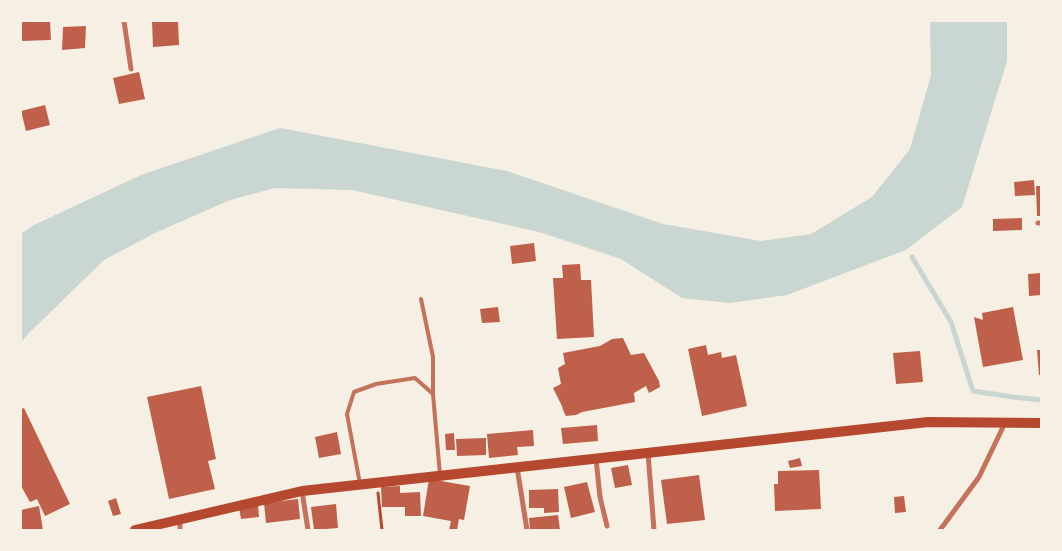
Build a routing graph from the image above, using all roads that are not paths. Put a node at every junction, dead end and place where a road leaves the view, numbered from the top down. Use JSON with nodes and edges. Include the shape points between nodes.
{"nodes":[{"id":1,"x":124,"y":21,"type":"edge"},
{"id":2,"x":131,"y":69,"type":"dead end"},
{"id":3,"x":421,"y":299,"type":"dead end"},
{"id":4,"x":433,"y":394,"type":"junction"},
{"id":5,"x":1005,"y":422,"type":"junction"},
{"id":6,"x":1041,"y":423,"type":"edge"},
{"id":7,"x":648,"y":453,"type":"junction"},
{"id":8,"x":596,"y":458,"type":"junction"},
{"id":9,"x":517,"y":467,"type":"junction"},
{"id":10,"x":440,"y":476,"type":"junction"},
{"id":11,"x":360,"y":484,"type":"junction"},
{"id":12,"x":302,"y":491,"type":"junction"},
{"id":13,"x":180,"y":524,"type":"edge"},
{"id":14,"x":607,"y":526,"type":"dead end"},
{"id":15,"x":135,"y":530,"type":"edge"},
{"id":16,"x":308,"y":530,"type":"edge"},
{"id":17,"x":527,"y":530,"type":"edge"},
{"id":18,"x":654,"y":530,"type":"edge"},
{"id":19,"x":940,"y":530,"type":"edge"}],
"edges":[{"from":1,"to":2,"type":"street"},
{"from":3,"to":4,"type":"lane","via":[[433,357]]},
{"from":4,"to":10,"type":"lane"},
{"from":4,"to":11,"type":"lane","via":[[415,378],[376,384],[354,392],[347,414]]},
{"from":5,"to":6,"type":"main road"},
{"from":5,"to":7,"type":"main road","via":[[928,422]]},
{"from":5,"to":19,"type":"street","via":[[979,477]]},
{"from":7,"to":8,"type":"main road"},
{"from":7,"to":18,"type":"street"},
{"from":8,"to":9,"type":"main road"},
{"from":8,"to":14,"type":"street"},
{"from":9,"to":10,"type":"main road"},
{"from":9,"to":17,"type":"street"},
{"from":10,"to":11,"type":"main road"},
{"from":11,"to":12,"type":"main road"},
{"from":12,"to":13,"type":"main road"},
{"from":12,"to":16,"type":"street"},
{"from":13,"to":15,"type":"main road"}]}
